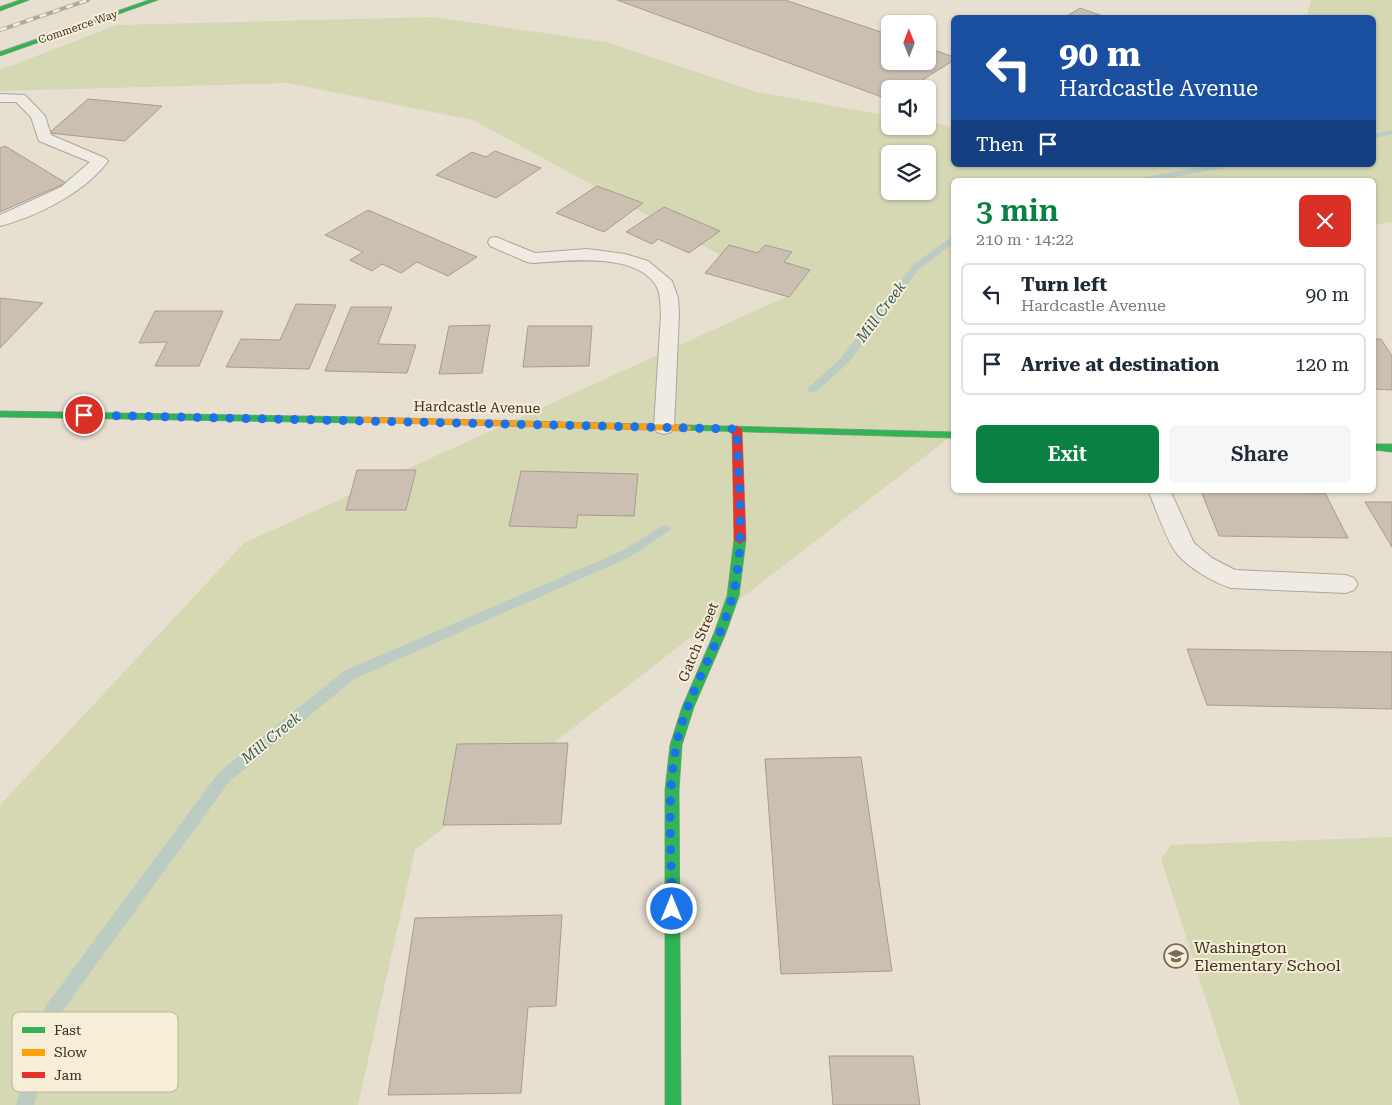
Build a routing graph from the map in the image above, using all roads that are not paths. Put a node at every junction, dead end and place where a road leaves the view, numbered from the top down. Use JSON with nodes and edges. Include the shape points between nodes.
{"nodes":[{"id":1,"x":26,"y":0,"type":"edge"},
{"id":2,"x":155,"y":0,"type":"edge"},
{"id":3,"x":0,"y":9,"type":"edge"},
{"id":4,"x":0,"y":54,"type":"edge"},
{"id":5,"x":0,"y":98,"type":"edge"},
{"id":6,"x":0,"y":221,"type":"edge"},
{"id":7,"x":496,"y":242,"type":"dead end"},
{"id":8,"x":0,"y":414,"type":"edge"},
{"id":9,"x":664,"y":427,"type":"junction"},
{"id":10,"x":737,"y":429,"type":"junction"},
{"id":11,"x":951,"y":435,"type":"edge"},
{"id":12,"x":1376,"y":447,"type":"edge"},
{"id":13,"x":1392,"y":448,"type":"edge"},
{"id":14,"x":1160,"y":493,"type":"edge"},
{"id":15,"x":1346,"y":584,"type":"dead end"},
{"id":16,"x":673,"y":1105,"type":"edge"}],
"edges":[{"from":1,"to":3,"type":"street"},
{"from":2,"to":4,"type":"street","name":"Commerce Way"},
{"from":5,"to":6,"type":"lane","via":[[20,98],[38,116],[44,138],[100,161],[86,178],[67,192]]},
{"from":7,"to":9,"type":"lane","via":[[533,258],[587,254],[625,258],[642,265],[663,281],[670,314]]},
{"from":8,"to":9,"type":"street","name":"Hardcastle Avenue"},
{"from":9,"to":10,"type":"street","name":"Hardcastle Avenue"},
{"from":10,"to":11,"type":"street","name":"Hardcastle Avenue"},
{"from":10,"to":16,"type":"street","name":"Gatch Street","via":[[740,562],[723,626],[689,704],[675,755],[672,790]]},
{"from":12,"to":13,"type":"street"},
{"from":14,"to":15,"type":"lane","via":[[1186,548],[1204,564],[1230,579]]}]}
